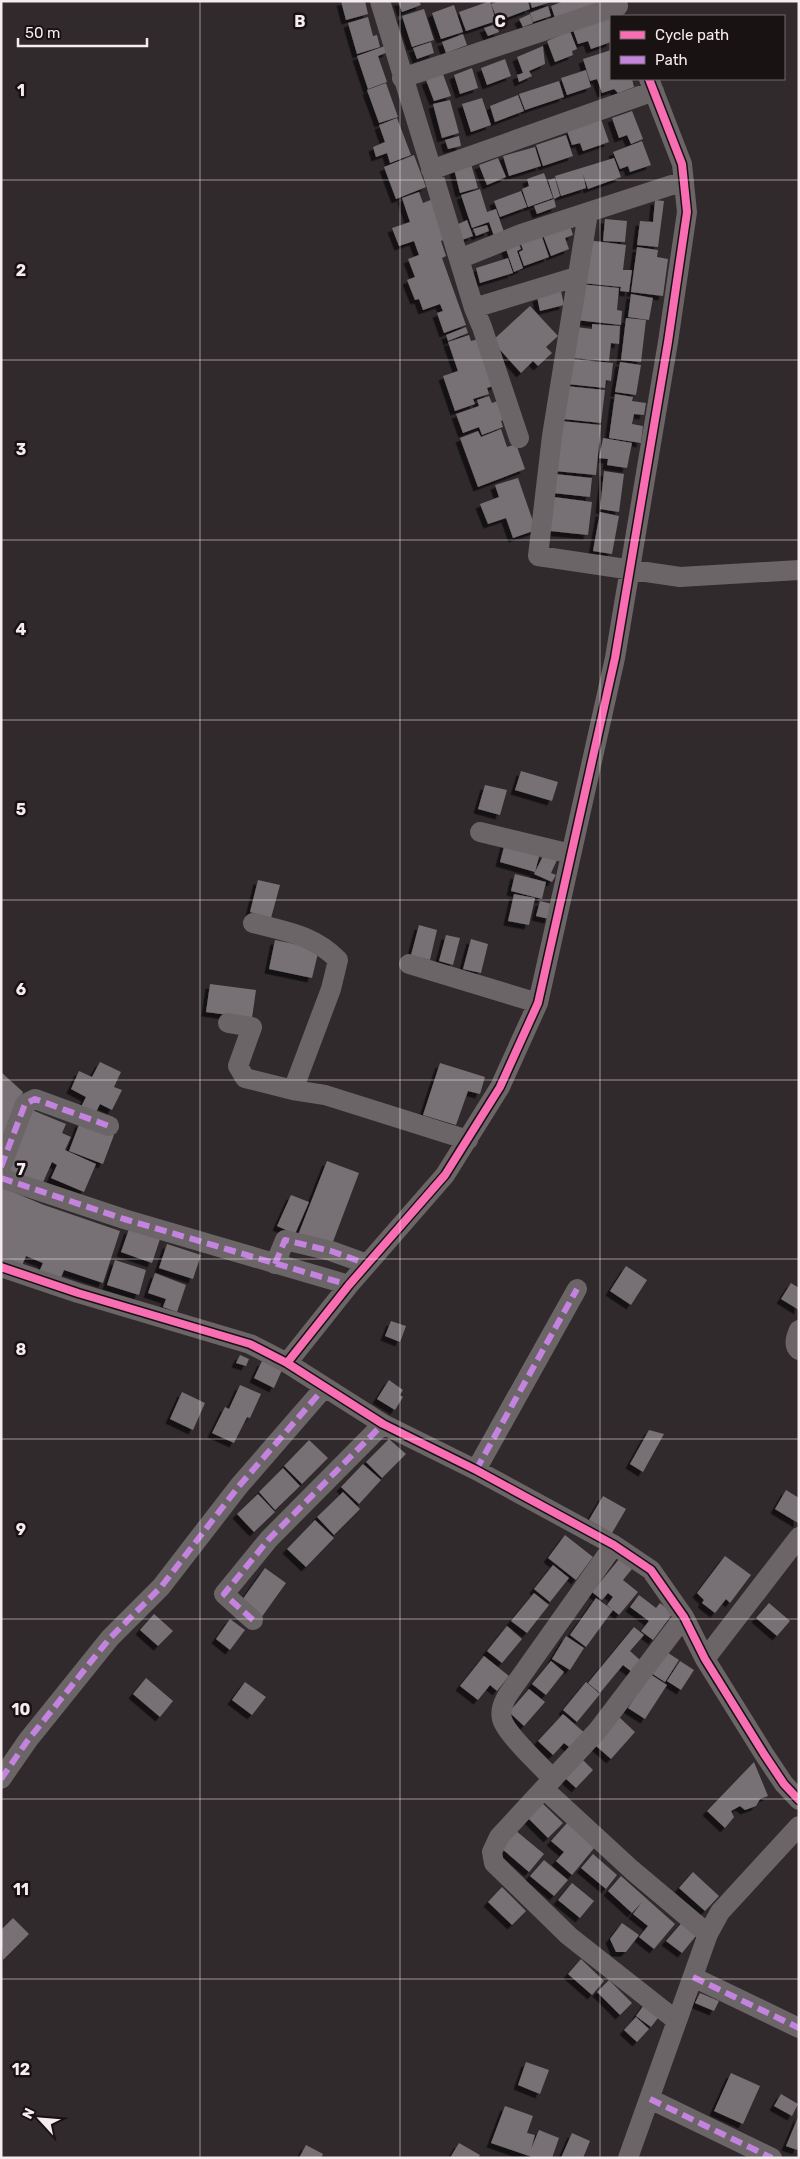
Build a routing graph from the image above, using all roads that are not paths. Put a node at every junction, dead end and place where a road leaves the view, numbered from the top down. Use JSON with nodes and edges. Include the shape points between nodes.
{"nodes":[{"id":1,"x":380,"y":1,"type":"edge"},
{"id":2,"x":619,"y":8,"type":"edge"},
{"id":3,"x":402,"y":78,"type":"junction"},
{"id":4,"x":651,"y":85,"type":"edge"},
{"id":5,"x":431,"y":170,"type":"junction"},
{"id":6,"x":684,"y":181,"type":"junction"},
{"id":7,"x":588,"y":213,"type":"junction"},
{"id":8,"x":459,"y":259,"type":"junction"},
{"id":9,"x":576,"y":277,"type":"junction"},
{"id":10,"x":474,"y":308,"type":"junction"},
{"id":11,"x":519,"y":438,"type":"dead end"},
{"id":12,"x":631,"y":569,"type":"junction"},
{"id":13,"x":799,"y":570,"type":"edge"},
{"id":14,"x":480,"y":832,"type":"dead end"},
{"id":15,"x":571,"y":854,"type":"junction"},
{"id":16,"x":253,"y":923,"type":"dead end"},
{"id":17,"x":409,"y":964,"type":"dead end"},
{"id":18,"x":538,"y":1003,"type":"junction"},
{"id":19,"x":228,"y":1023,"type":"dead end"},
{"id":20,"x":293,"y":1090,"type":"junction"},
{"id":21,"x":109,"y":1126,"type":"dead end"},
{"id":22,"x":468,"y":1140,"type":"junction"},
{"id":23,"x":1,"y":1167,"type":"edge"},
{"id":24,"x":1,"y":1178,"type":"edge"},
{"id":25,"x":274,"y":1264,"type":"junction"},
{"id":26,"x":367,"y":1264,"type":"junction"},
{"id":27,"x":1,"y":1267,"type":"edge"},
{"id":28,"x":349,"y":1285,"type":"junction"},
{"id":29,"x":577,"y":1289,"type":"dead end"},
{"id":30,"x":799,"y":1330,"type":"edge"},
{"id":31,"x":799,"y":1350,"type":"edge"},
{"id":32,"x":287,"y":1363,"type":"junction"},
{"id":33,"x":324,"y":1388,"type":"junction"},
{"id":34,"x":383,"y":1424,"type":"junction"},
{"id":35,"x":476,"y":1470,"type":"junction"},
{"id":36,"x":799,"y":1537,"type":"edge"},
{"id":37,"x":614,"y":1545,"type":"junction"},
{"id":38,"x":684,"y":1617,"type":"junction"},
{"id":39,"x":253,"y":1620,"type":"dead end"},
{"id":40,"x":705,"y":1659,"type":"junction"},
{"id":41,"x":1,"y":1779,"type":"edge"},
{"id":42,"x":548,"y":1784,"type":"junction"},
{"id":43,"x":799,"y":1800,"type":"edge"},
{"id":44,"x":799,"y":1826,"type":"edge"},
{"id":45,"x":708,"y":1934,"type":"junction"},
{"id":46,"x":693,"y":1977,"type":"junction"},
{"id":47,"x":677,"y":2021,"type":"junction"},
{"id":48,"x":799,"y":2028,"type":"edge"},
{"id":49,"x":650,"y":2099,"type":"junction"},
{"id":50,"x":628,"y":2158,"type":"edge"},
{"id":51,"x":772,"y":2158,"type":"edge"}],
"edges":[{"from":1,"to":3,"type":"street"},
{"from":2,"to":3,"type":"street"},
{"from":3,"to":5,"type":"street"},
{"from":4,"to":5,"type":"street"},
{"from":4,"to":6,"type":"street","via":[[682,164]]},
{"from":5,"to":8,"type":"street"},
{"from":6,"to":7,"type":"street"},
{"from":6,"to":12,"type":"street","via":[[687,212]]},
{"from":7,"to":8,"type":"street","via":[[521,234]]},
{"from":7,"to":9,"type":"street"},
{"from":8,"to":10,"type":"street"},
{"from":9,"to":10,"type":"street"},
{"from":9,"to":12,"type":"street","via":[[538,556]]},
{"from":10,"to":11,"type":"street"},
{"from":12,"to":13,"type":"street","via":[[680,577]]},
{"from":12,"to":15,"type":"street","via":[[615,658]]},
{"from":14,"to":15,"type":"street"},
{"from":15,"to":18,"type":"street"},
{"from":16,"to":20,"type":"street","via":[[310,938],[338,960],[331,989]]},
{"from":17,"to":18,"type":"street"},
{"from":18,"to":22,"type":"street","via":[[500,1087]]},
{"from":19,"to":20,"type":"street","via":[[252,1027],[238,1066],[245,1078]]},
{"from":20,"to":22,"type":"street","via":[[325,1095]]},
{"from":21,"to":23,"type":"street","via":[[35,1098],[25,1104]]},
{"from":22,"to":26,"type":"street","via":[[446,1175]]},
{"from":24,"to":25,"type":"street"},
{"from":25,"to":26,"type":"street","via":[[285,1240]]},
{"from":25,"to":28,"type":"street"},
{"from":26,"to":28,"type":"street"},
{"from":27,"to":32,"type":"street","via":[[250,1344]]},
{"from":28,"to":32,"type":"street"},
{"from":29,"to":35,"type":"street"},
{"from":30,"to":31,"type":"street","via":[[795,1338]]},
{"from":32,"to":33,"type":"street"},
{"from":33,"to":34,"type":"street"},
{"from":33,"to":41,"type":"street","via":[[160,1586],[110,1638]]},
{"from":34,"to":35,"type":"street"},
{"from":34,"to":39,"type":"street","via":[[269,1539],[224,1594]]},
{"from":35,"to":37,"type":"street"},
{"from":36,"to":40,"type":"street"},
{"from":37,"to":38,"type":"street","via":[[651,1570]]},
{"from":37,"to":42,"type":"street","via":[[507,1696],[502,1708],[502,1720]]},
{"from":38,"to":40,"type":"street"},
{"from":38,"to":42,"type":"street","via":[[598,1730]]},
{"from":40,"to":43,"type":"street","via":[[769,1762]]},
{"from":42,"to":45,"type":"street","via":[[632,1870]]},
{"from":42,"to":47,"type":"street","via":[[499,1837],[492,1852],[494,1864],[569,1936]]},
{"from":44,"to":45,"type":"street","via":[[720,1912]]},
{"from":45,"to":46,"type":"street"},
{"from":46,"to":47,"type":"street"},
{"from":46,"to":48,"type":"street"},
{"from":47,"to":49,"type":"street"},
{"from":49,"to":50,"type":"street"},
{"from":49,"to":51,"type":"street"}]}
